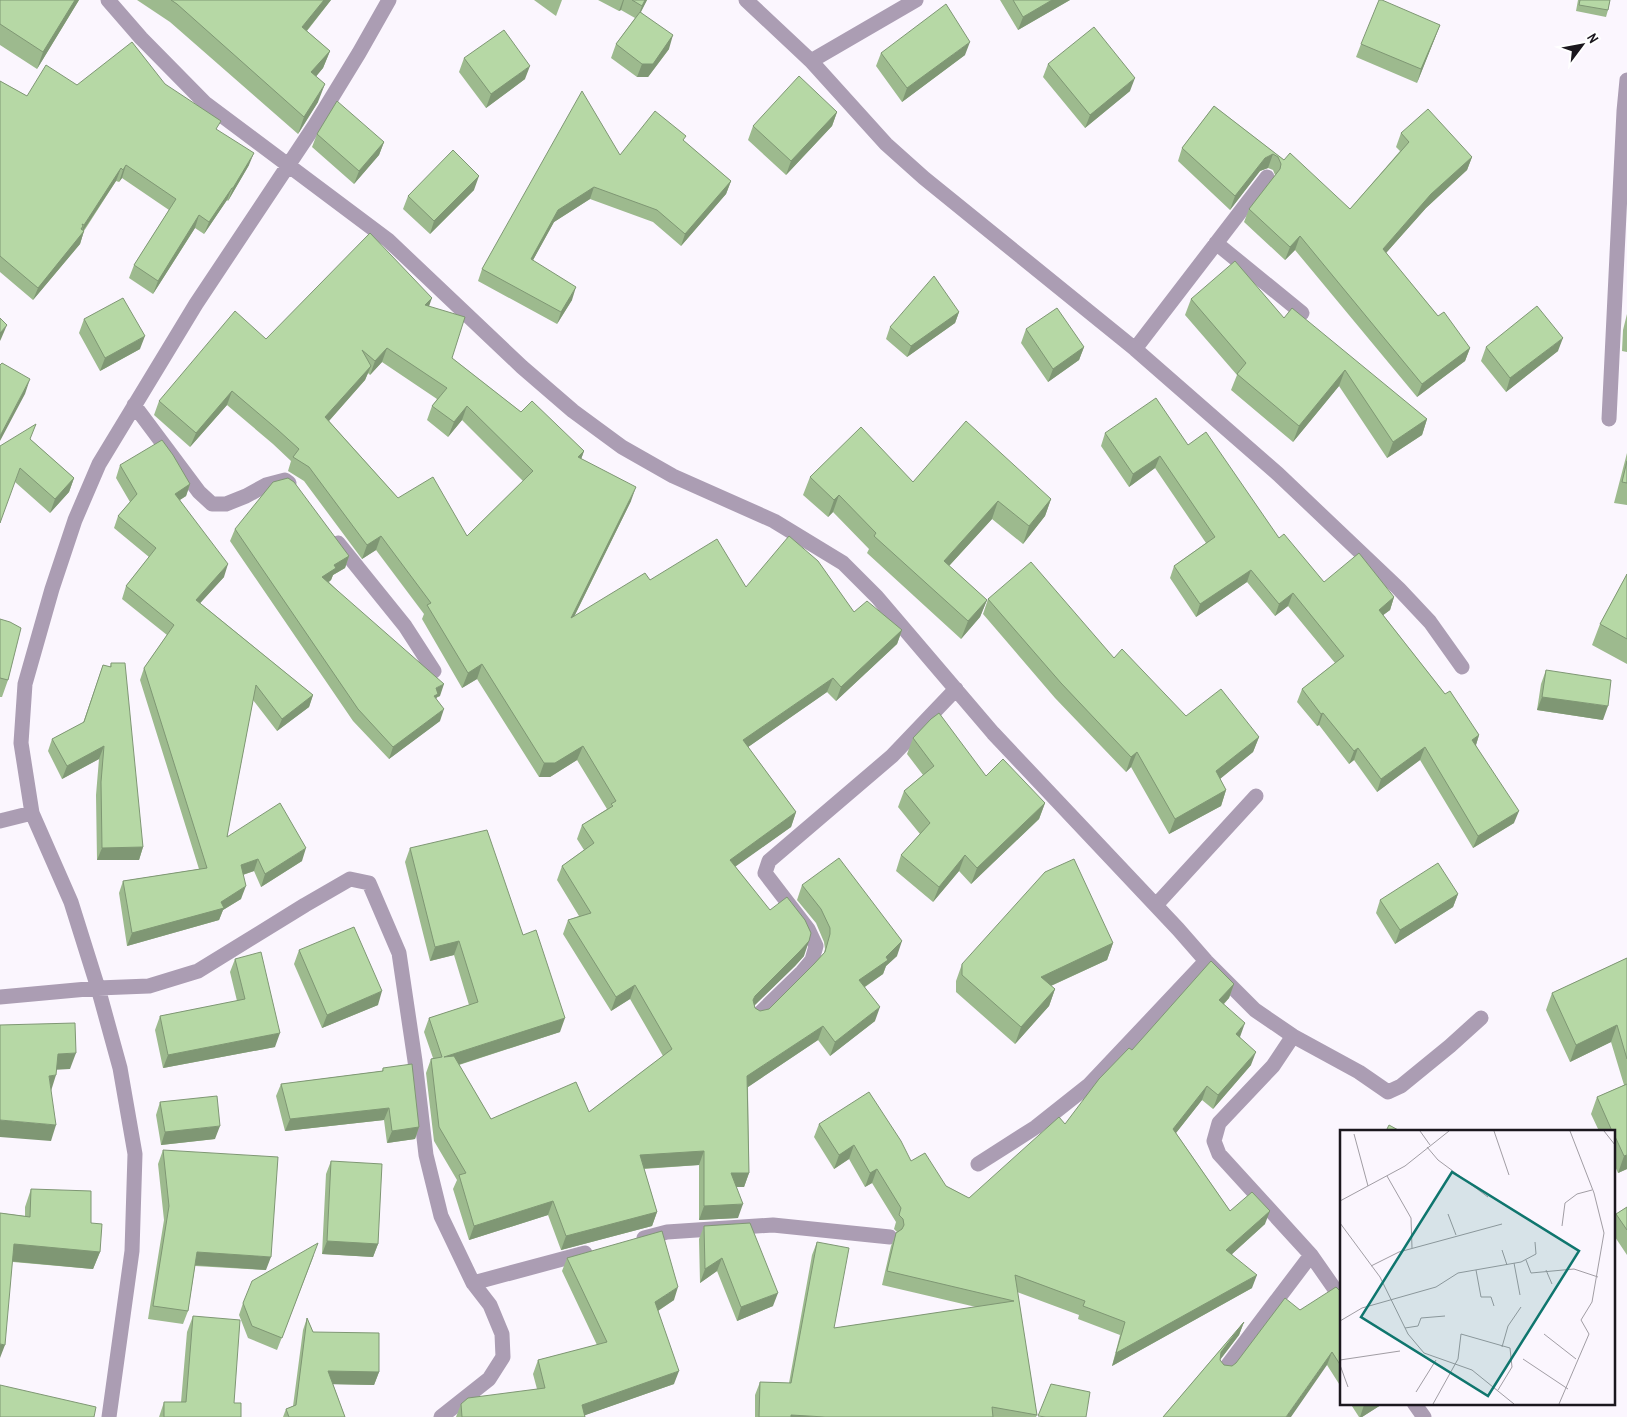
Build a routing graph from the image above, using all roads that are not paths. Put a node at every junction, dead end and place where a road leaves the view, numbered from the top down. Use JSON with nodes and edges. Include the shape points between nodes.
{"nodes":[{"id":1,"x":108,"y":0,"type":"edge"},
{"id":2,"x":390,"y":0,"type":"edge"},
{"id":3,"x":746,"y":0,"type":"edge"},
{"id":4,"x":916,"y":0,"type":"edge"},
{"id":5,"x":811,"y":61,"type":"junction"},
{"id":6,"x":1627,"y":80,"type":"edge"},
{"id":7,"x":288,"y":165,"type":"junction"},
{"id":8,"x":1267,"y":178,"type":"dead end"},
{"id":9,"x":1216,"y":244,"type":"junction"},
{"id":10,"x":1302,"y":313,"type":"edge"},
{"id":11,"x":1135,"y":349,"type":"junction"},
{"id":12,"x":134,"y":405,"type":"junction"},
{"id":13,"x":1609,"y":419,"type":"dead end"},
{"id":14,"x":302,"y":494,"type":"edge"},
{"id":15,"x":330,"y":534,"type":"edge"},
{"id":16,"x":1462,"y":667,"type":"dead end"},
{"id":17,"x":434,"y":670,"type":"dead end"},
{"id":18,"x":956,"y":689,"type":"junction"},
{"id":19,"x":1256,"y":796,"type":"dead end"},
{"id":20,"x":32,"y":813,"type":"junction"},
{"id":21,"x":0,"y":821,"type":"edge"},
{"id":22,"x":1156,"y":905,"type":"junction"},
{"id":23,"x":1206,"y":962,"type":"junction"},
{"id":24,"x":98,"y":988,"type":"junction"},
{"id":25,"x":0,"y":997,"type":"edge"},
{"id":26,"x":757,"y":1016,"type":"edge"},
{"id":27,"x":1480,"y":1018,"type":"dead end"},
{"id":28,"x":1293,"y":1036,"type":"junction"},
{"id":29,"x":978,"y":1164,"type":"dead end"},
{"id":30,"x":890,"y":1237,"type":"dead end"},
{"id":31,"x":630,"y":1242,"type":"edge"},
{"id":32,"x":603,"y":1249,"type":"edge"},
{"id":33,"x":1311,"y":1255,"type":"junction"},
{"id":34,"x":473,"y":1283,"type":"junction"},
{"id":35,"x":1340,"y":1297,"type":"edge"},
{"id":36,"x":1224,"y":1370,"type":"edge"},
{"id":37,"x":1415,"y":1404,"type":"edge"},
{"id":38,"x":110,"y":1417,"type":"edge"},
{"id":39,"x":441,"y":1417,"type":"edge"},
{"id":40,"x":1424,"y":1417,"type":"edge"}],
"edges":[{"from":1,"to":7,"type":"street","via":[[206,104]]},
{"from":2,"to":7,"type":"street"},
{"from":3,"to":5,"type":"street"},
{"from":4,"to":5,"type":"street"},
{"from":5,"to":11,"type":"street","via":[[886,144],[924,178]]},
{"from":6,"to":13,"type":"street"},
{"from":7,"to":12,"type":"street"},
{"from":7,"to":18,"type":"street","via":[[388,240],[522,367],[622,447],[674,476],[774,521],[842,563],[877,597]]},
{"from":8,"to":9,"type":"street"},
{"from":9,"to":10,"type":"street"},
{"from":9,"to":11,"type":"street"},
{"from":11,"to":16,"type":"street","via":[[1358,549],[1430,622]]},
{"from":12,"to":14,"type":"street","via":[[199,492],[212,504],[226,504],[266,485],[285,480]]},
{"from":12,"to":20,"type":"street","via":[[99,464],[75,520],[25,684],[21,743]]},
{"from":15,"to":17,"type":"street","via":[[405,626]]},
{"from":18,"to":22,"type":"street","via":[[993,733]]},
{"from":18,"to":26,"type":"street","via":[[892,756],[769,861],[765,873],[808,929],[816,946],[812,960],[802,972]]},
{"from":19,"to":22,"type":"street"},
{"from":20,"to":21,"type":"street"},
{"from":20,"to":24,"type":"street","via":[[71,902]]},
{"from":22,"to":23,"type":"street"},
{"from":23,"to":28,"type":"street","via":[[1255,1010]]},
{"from":23,"to":29,"type":"street","via":[[1089,1085],[1036,1127]]},
{"from":24,"to":25,"type":"street"},
{"from":24,"to":34,"type":"street","via":[[149,986],[198,971],[350,879],[369,883],[399,953],[426,1155],[441,1216]]},
{"from":24,"to":38,"type":"street","via":[[120,1068],[135,1154],[132,1251]]},
{"from":27,"to":28,"type":"street","via":[[1402,1086],[1388,1092],[1359,1072]]},
{"from":28,"to":33,"type":"street","via":[[1273,1066],[1219,1123],[1214,1142],[1219,1154]]},
{"from":30,"to":31,"type":"street","via":[[773,1225],[667,1232]]},
{"from":32,"to":34,"type":"street"},
{"from":33,"to":35,"type":"street"},
{"from":33,"to":36,"type":"street"},
{"from":34,"to":39,"type":"street","via":[[490,1306],[502,1334],[503,1357],[489,1379]]},
{"from":37,"to":40,"type":"street"}]}
